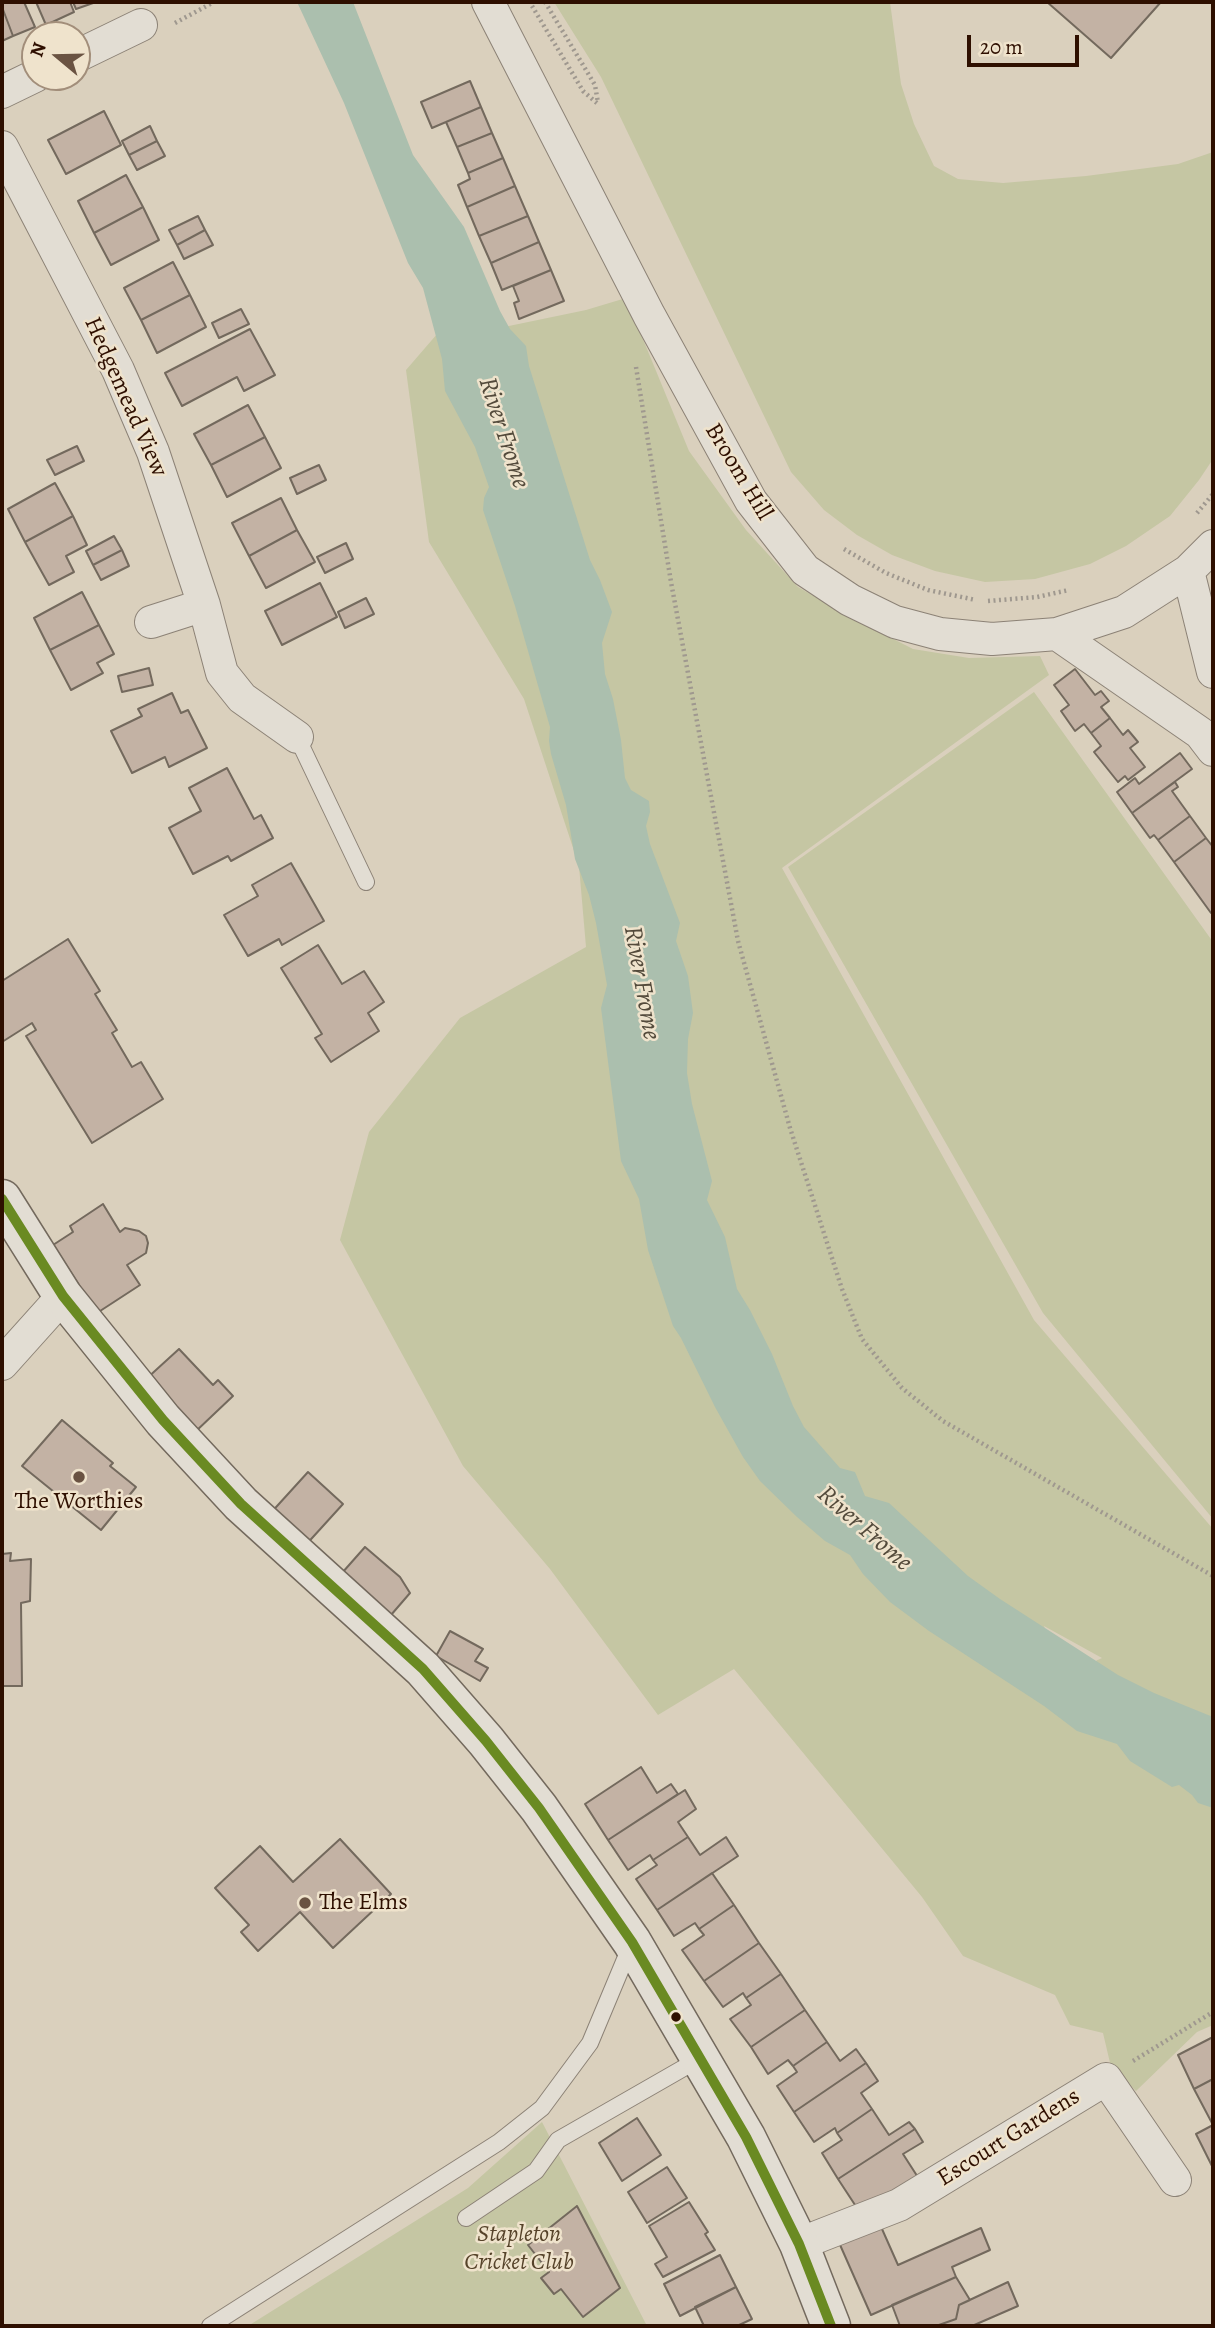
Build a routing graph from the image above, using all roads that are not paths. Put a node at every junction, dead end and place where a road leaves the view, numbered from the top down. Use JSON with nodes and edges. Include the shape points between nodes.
{"nodes":[{"id":1,"x":488,"y":2,"type":"edge"},
{"id":2,"x":141,"y":25,"type":"dead end"},
{"id":3,"x":91,"y":49,"type":"edge"},
{"id":4,"x":21,"y":83,"type":"edge"},
{"id":5,"x":2,"y":92,"type":"edge"},
{"id":6,"x":2,"y":147,"type":"edge"},
{"id":7,"x":1213,"y":546,"type":"edge"},
{"id":8,"x":1188,"y":571,"type":"junction"},
{"id":9,"x":204,"y":605,"type":"junction"},
{"id":10,"x":151,"y":622,"type":"dead end"},
{"id":11,"x":1057,"y":634,"type":"junction"},
{"id":12,"x":1213,"y":672,"type":"edge"},
{"id":13,"x":297,"y":737,"type":"joint"},
{"id":14,"x":1213,"y":750,"type":"edge"},
{"id":15,"x":366,"y":882,"type":"dead end"},
{"id":16,"x":2,"y":1199,"type":"edge"},
{"id":17,"x":63,"y":1296,"type":"junction"},
{"id":18,"x":2,"y":1364,"type":"edge"},
{"id":19,"x":632,"y":1942,"type":"junction"},
{"id":20,"x":701,"y":2058,"type":"junction"},
{"id":21,"x":1175,"y":2180,"type":"dead end"},
{"id":22,"x":466,"y":2218,"type":"dead end"},
{"id":23,"x":799,"y":2244,"type":"junction"},
{"id":24,"x":210,"y":2326,"type":"edge"},
{"id":25,"x":831,"y":2326,"type":"edge"}],
"edges":[{"from":1,"to":11,"type":"street","name":"Broom Hill","via":[[649,315],[751,501],[805,570],[895,622],[940,634],[992,639]]},
{"from":2,"to":3,"type":"street"},
{"from":4,"to":5,"type":"street"},
{"from":6,"to":9,"type":"street","name":"Hedgemead View","via":[[118,370],[153,452]]},
{"from":7,"to":8,"type":"street","name":"Broom Hill"},
{"from":8,"to":11,"type":"street","name":"Broom Hill","via":[[1124,612]]},
{"from":8,"to":12,"type":"street"},
{"from":9,"to":10,"type":"street"},
{"from":9,"to":13,"type":"street","name":"Hedgemead View","via":[[222,673],[242,698]]},
{"from":11,"to":14,"type":"street","via":[[1200,733]]},
{"from":13,"to":15,"type":"lane"},
{"from":16,"to":17,"type":"main road"},
{"from":17,"to":18,"type":"street"},
{"from":17,"to":19,"type":"main road","via":[[163,1420],[241,1504],[423,1670],[477,1731],[538,1808]]},
{"from":19,"to":20,"type":"main road"},
{"from":19,"to":24,"type":"lane","via":[[590,2043],[542,2108],[499,2141]]},
{"from":20,"to":22,"type":"lane","via":[[558,2140],[536,2172]]},
{"from":20,"to":23,"type":"main road"},
{"from":21,"to":23,"type":"street","name":"Escourt Gardens","via":[[1106,2078],[899,2205]]},
{"from":23,"to":25,"type":"main road"}]}
